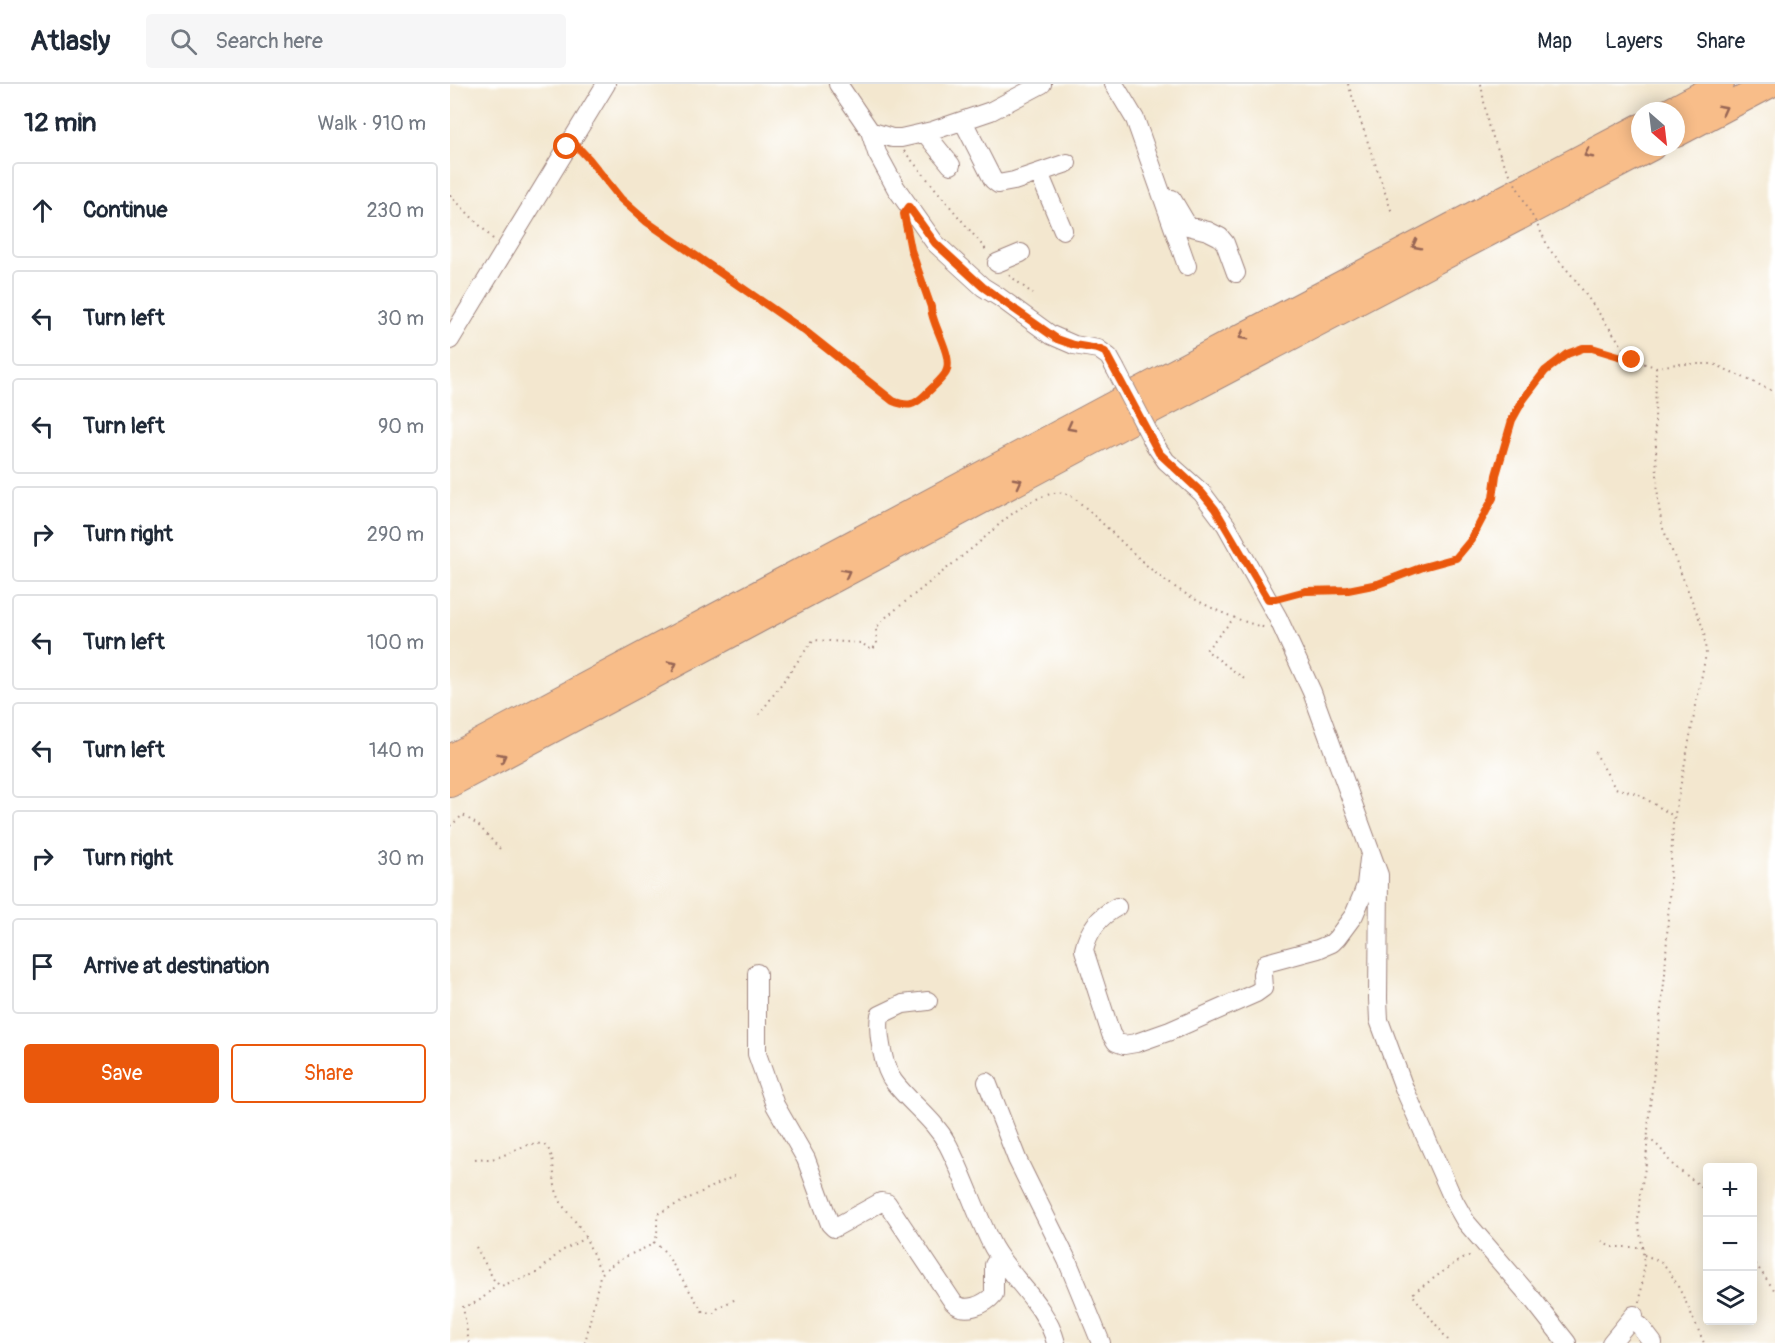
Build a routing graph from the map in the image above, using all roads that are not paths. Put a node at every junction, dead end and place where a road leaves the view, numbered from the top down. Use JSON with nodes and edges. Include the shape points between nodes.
{"nodes":[{"id":1,"x":606,"y":84,"type":"edge"},
{"id":2,"x":838,"y":84,"type":"edge"},
{"id":3,"x":1042,"y":84,"type":"edge"},
{"id":4,"x":1114,"y":84,"type":"edge"},
{"id":5,"x":1721,"y":84,"type":"edge"},
{"id":6,"x":1771,"y":84,"type":"edge"},
{"id":7,"x":1022,"y":89,"type":"edge"},
{"id":8,"x":1685,"y":103,"type":"edge"},
{"id":9,"x":963,"y":121,"type":"junction"},
{"id":10,"x":1685,"y":129,"type":"edge"},
{"id":11,"x":870,"y":131,"type":"junction"},
{"id":12,"x":1631,"y":132,"type":"edge"},
{"id":13,"x":925,"y":133,"type":"junction"},
{"id":14,"x":1635,"y":156,"type":"edge"},
{"id":15,"x":1067,"y":163,"type":"dead end"},
{"id":16,"x":951,"y":165,"type":"dead end"},
{"id":17,"x":1039,"y":173,"type":"junction"},
{"id":18,"x":1156,"y":178,"type":"junction"},
{"id":19,"x":1063,"y":230,"type":"dead end"},
{"id":20,"x":1021,"y":253,"type":"dead end"},
{"id":21,"x":997,"y":263,"type":"road end"},
{"id":22,"x":1187,"y":266,"type":"dead end"},
{"id":23,"x":1236,"y":273,"type":"dead end"},
{"id":24,"x":450,"y":340,"type":"edge"},
{"id":25,"x":450,"y":758,"type":"edge"},
{"id":26,"x":450,"y":784,"type":"edge"},
{"id":27,"x":1371,"y":851,"type":"junction"},
{"id":28,"x":1117,"y":907,"type":"dead end"},
{"id":29,"x":757,"y":973,"type":"dead end"},
{"id":30,"x":928,"y":1001,"type":"dead end"},
{"id":31,"x":987,"y":1082,"type":"dead end"},
{"id":32,"x":999,"y":1258,"type":"junction"},
{"id":33,"x":1056,"y":1343,"type":"edge"},
{"id":34,"x":1101,"y":1343,"type":"edge"},
{"id":35,"x":1566,"y":1343,"type":"edge"},
{"id":36,"x":1611,"y":1343,"type":"edge"},
{"id":37,"x":1653,"y":1343,"type":"edge"}],
"edges":[{"from":1,"to":24,"type":"street"},
{"from":2,"to":11,"type":"street"},
{"from":3,"to":7,"type":"street"},
{"from":4,"to":18,"type":"street","via":[[1135,119]]},
{"from":5,"to":8,"type":"highway"},
{"from":10,"to":6,"type":"highway","one_way":true},
{"from":7,"to":9,"type":"street","via":[[991,111]]},
{"from":9,"to":13,"type":"street"},
{"from":9,"to":17,"type":"street","via":[[998,184]]},
{"from":11,"to":13,"type":"street","via":[[892,138]]},
{"from":11,"to":27,"type":"street","bridge":true,"via":[[883,167],[935,243],[983,287],[1057,339],[1105,352],[1166,461],[1215,509],[1286,633]]},
{"from":12,"to":25,"type":"highway","one_way":true},
{"from":13,"to":16,"type":"street"},
{"from":26,"to":14,"type":"highway","one_way":true},
{"from":15,"to":17,"type":"street"},
{"from":17,"to":19,"type":"street"},
{"from":18,"to":22,"type":"street"},
{"from":18,"to":23,"type":"street","via":[[1188,226],[1214,234],[1225,243]]},
{"from":20,"to":21,"type":"street"},
{"from":27,"to":28,"type":"street","via":[[1366,885],[1354,915],[1332,943],[1266,963],[1263,988],[1256,993],[1170,1031],[1124,1045],[1111,1034],[1084,950],[1097,922]]},
{"from":27,"to":35,"type":"street","via":[[1379,875],[1380,895],[1379,1020],[1404,1088],[1466,1222]]},
{"from":29,"to":32,"type":"street","via":[[757,1054],[780,1115],[806,1159],[830,1224],[834,1228],[881,1202],[887,1203],[953,1302],[961,1308],[974,1307],[994,1294],[994,1265]]},
{"from":30,"to":32,"type":"street","via":[[903,1004],[880,1015],[882,1051],[895,1084],[933,1123],[947,1144]]},
{"from":31,"to":34,"type":"street","via":[[1017,1159],[1067,1260]]},
{"from":32,"to":33,"type":"street","via":[[1041,1311]]},
{"from":36,"to":37,"type":"street","via":[[1632,1317]]}]}
